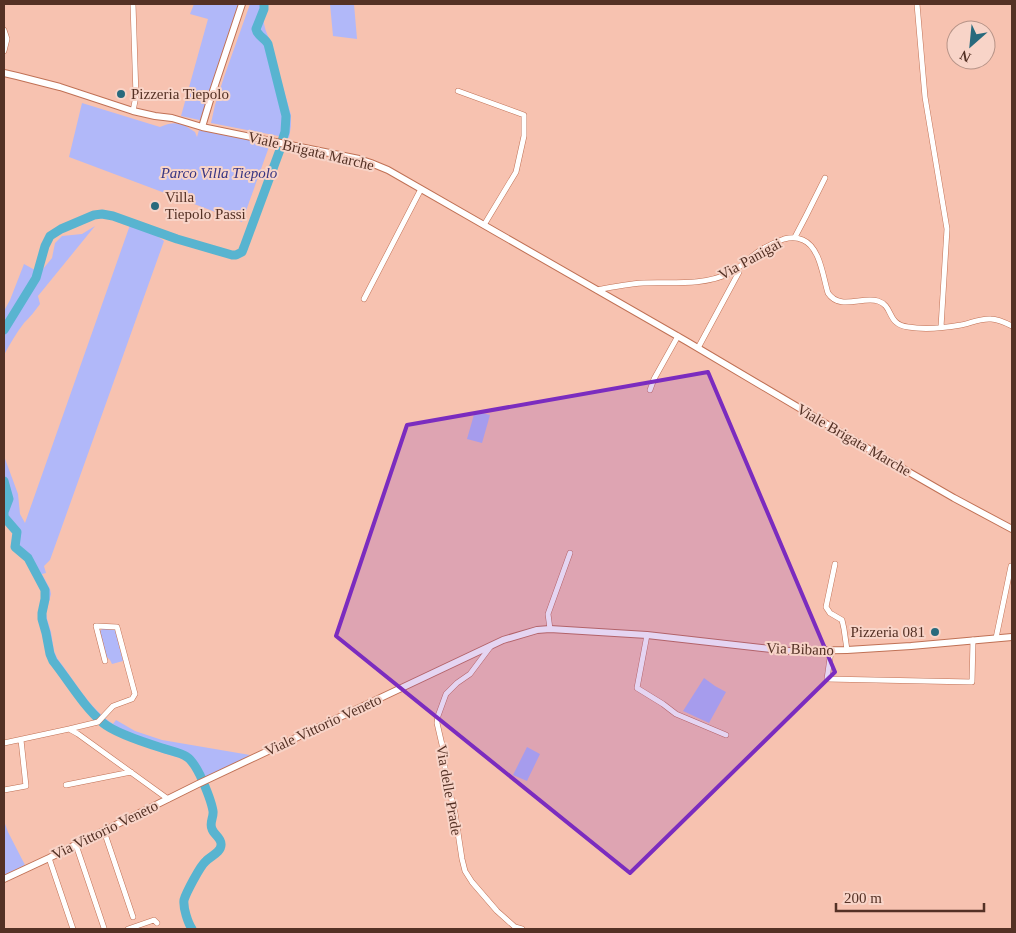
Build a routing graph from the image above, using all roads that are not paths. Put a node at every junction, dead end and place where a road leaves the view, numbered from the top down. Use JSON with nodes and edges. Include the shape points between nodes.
{"nodes":[{"id":1,"x":133,"y":4,"type":"edge"},
{"id":2,"x":242,"y":4,"type":"edge"},
{"id":3,"x":917,"y":4,"type":"edge"},
{"id":4,"x":4,"y":30,"type":"edge"},
{"id":5,"x":4,"y":51,"type":"edge"},
{"id":6,"x":4,"y":74,"type":"edge"},
{"id":7,"x":458,"y":91,"type":"dead end"},
{"id":8,"x":133,"y":111,"type":"junction"},
{"id":9,"x":202,"y":127,"type":"junction"},
{"id":10,"x":825,"y":178,"type":"dead end"},
{"id":11,"x":421,"y":189,"type":"junction"},
{"id":12,"x":484,"y":225,"type":"junction"},
{"id":13,"x":794,"y":237,"type":"junction"},
{"id":14,"x":738,"y":270,"type":"dead end"},
{"id":15,"x":597,"y":290,"type":"junction"},
{"id":16,"x":364,"y":299,"type":"dead end"},
{"id":17,"x":1012,"y":326,"type":"edge"},
{"id":18,"x":941,"y":328,"type":"junction"},
{"id":19,"x":678,"y":336,"type":"junction"},
{"id":20,"x":698,"y":348,"type":"junction"},
{"id":21,"x":650,"y":390,"type":"dead end"},
{"id":22,"x":1012,"y":529,"type":"edge"},
{"id":23,"x":570,"y":553,"type":"dead end"},
{"id":24,"x":836,"y":564,"type":"dead end"},
{"id":25,"x":1012,"y":567,"type":"edge"},
{"id":26,"x":550,"y":629,"type":"junction"},
{"id":27,"x":648,"y":635,"type":"junction"},
{"id":28,"x":1012,"y":637,"type":"edge"},
{"id":29,"x":996,"y":638,"type":"junction"},
{"id":30,"x":973,"y":640,"type":"junction"},
{"id":31,"x":491,"y":646,"type":"junction"},
{"id":32,"x":846,"y":650,"type":"junction"},
{"id":33,"x":831,"y":651,"type":"junction"},
{"id":34,"x":105,"y":661,"type":"dead end"},
{"id":35,"x":441,"y":669,"type":"joint"},
{"id":36,"x":69,"y":729,"type":"junction"},
{"id":37,"x":726,"y":735,"type":"dead end"},
{"id":38,"x":21,"y":740,"type":"junction"},
{"id":39,"x":4,"y":743,"type":"edge"},
{"id":40,"x":131,"y":772,"type":"junction"},
{"id":41,"x":205,"y":781,"type":"joint"},
{"id":42,"x":66,"y":785,"type":"dead end"},
{"id":43,"x":4,"y":790,"type":"edge"},
{"id":44,"x":168,"y":799,"type":"junction"},
{"id":45,"x":104,"y":831,"type":"junction"},
{"id":46,"x":76,"y":844,"type":"junction"},
{"id":47,"x":49,"y":858,"type":"junction"},
{"id":48,"x":4,"y":879,"type":"edge"},
{"id":49,"x":133,"y":917,"type":"dead end"},
{"id":50,"x":157,"y":923,"type":"dead end"},
{"id":51,"x":104,"y":928,"type":"edge"},
{"id":52,"x":73,"y":929,"type":"edge"},
{"id":53,"x":128,"y":929,"type":"edge"},
{"id":54,"x":522,"y":929,"type":"edge"}],
"edges":[{"from":1,"to":8,"type":"street","via":[[136,96]]},
{"from":2,"to":9,"type":"street"},
{"from":3,"to":18,"type":"street","via":[[925,97],[946,229]]},
{"from":4,"to":5,"type":"street","via":[[7,39]]},
{"from":6,"to":8,"type":"street","name":"Viale Brigata Marche","via":[[60,87]]},
{"from":7,"to":12,"type":"street","via":[[524,115],[524,136],[516,172]]},
{"from":8,"to":9,"type":"street","name":"Viale Brigata Marche"},
{"from":9,"to":11,"type":"street","name":"Viale Brigata Marche","via":[[372,163]]},
{"from":10,"to":13,"type":"street"},
{"from":11,"to":12,"type":"street","name":"Viale Brigata Marche"},
{"from":11,"to":16,"type":"street"},
{"from":12,"to":15,"type":"street","name":"Viale Brigata Marche"},
{"from":13,"to":15,"type":"street","name":"Via Panigai","via":[[767,246],[734,271],[714,279]]},
{"from":13,"to":18,"type":"street","name":"Via Panigai","via":[[812,246],[828,293],[834,299],[841,302],[878,301],[886,305],[900,326]]},
{"from":14,"to":20,"type":"street"},
{"from":15,"to":19,"type":"street","name":"Viale Brigata Marche"},
{"from":17,"to":18,"type":"street","name":"Via Panigai","via":[[991,318]]},
{"from":19,"to":20,"type":"street","name":"Viale Brigata Marche"},
{"from":19,"to":21,"type":"street"},
{"from":20,"to":22,"type":"street","name":"Viale Brigata Marche"},
{"from":23,"to":26,"type":"street","via":[[548,614]]},
{"from":24,"to":32,"type":"street","name":"Via Bibano","via":[[826,607],[842,620]]},
{"from":25,"to":29,"type":"street"},
{"from":26,"to":27,"type":"street","name":"Via Bibano"},
{"from":26,"to":31,"type":"street","name":"Via Bibano","via":[[522,633]]},
{"from":27,"to":33,"type":"street","name":"Via Bibano","via":[[789,651]]},
{"from":27,"to":37,"type":"street","via":[[637,688],[676,714]]},
{"from":28,"to":29,"type":"street","name":"Via Bibano"},
{"from":29,"to":30,"type":"street","name":"Via Bibano"},
{"from":30,"to":32,"type":"street","name":"Via Bibano"},
{"from":30,"to":33,"type":"street","via":[[972,682],[827,679]]},
{"from":31,"to":35,"type":"street","name":"Via Bibano"},
{"from":31,"to":54,"type":"street","name":"Via delle Prade","via":[[470,674],[446,694],[437,723],[465,871],[497,911]]},
{"from":32,"to":33,"type":"street","name":"Via Bibano"},
{"from":34,"to":36,"type":"street","via":[[96,626],[117,627],[135,694],[132,699],[113,706],[98,722]]},
{"from":35,"to":41,"type":"street","name":"Viale Vittorio Veneto"},
{"from":36,"to":38,"type":"street"},
{"from":36,"to":40,"type":"street"},
{"from":38,"to":39,"type":"street"},
{"from":38,"to":43,"type":"street","via":[[26,786]]},
{"from":40,"to":42,"type":"street"},
{"from":40,"to":44,"type":"street"},
{"from":41,"to":44,"type":"street","name":"Via Vittorio Veneto"},
{"from":44,"to":45,"type":"street","name":"Via Vittorio Veneto"},
{"from":45,"to":46,"type":"street","name":"Via Vittorio Veneto"},
{"from":45,"to":49,"type":"street"},
{"from":46,"to":47,"type":"street","name":"Via Vittorio Veneto"},
{"from":46,"to":51,"type":"street"},
{"from":47,"to":48,"type":"street","name":"Via Vittorio Veneto"},
{"from":47,"to":52,"type":"street"},
{"from":50,"to":53,"type":"street","via":[[154,920]]}]}
